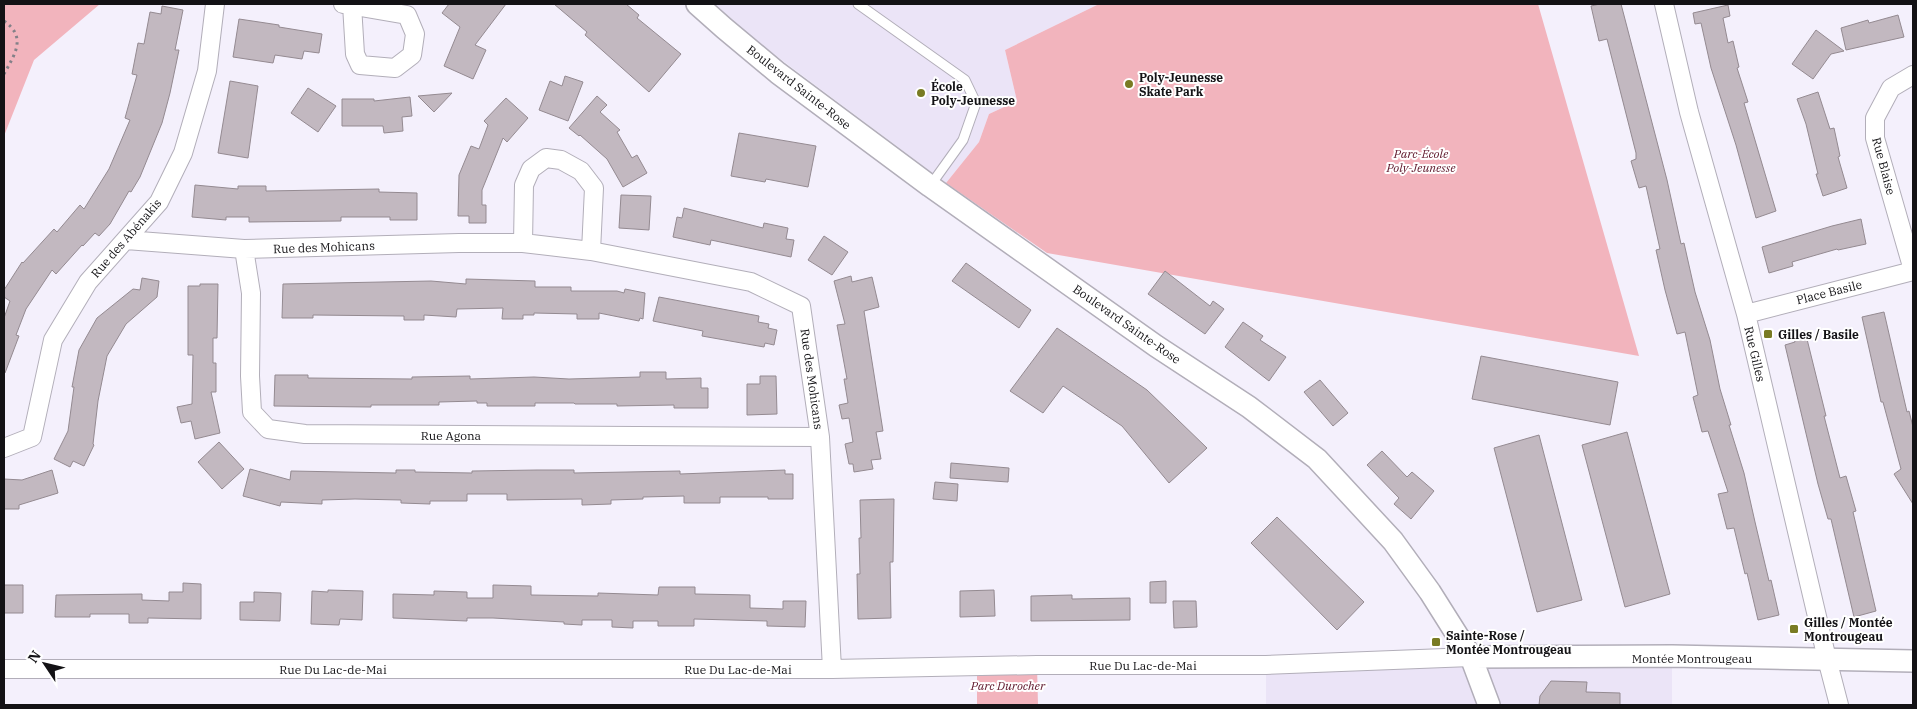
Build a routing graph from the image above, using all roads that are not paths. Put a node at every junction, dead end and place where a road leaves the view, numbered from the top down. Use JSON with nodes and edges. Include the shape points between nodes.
{"nodes":[{"id":1,"x":215,"y":4,"type":"edge"},
{"id":2,"x":697,"y":4,"type":"edge"},
{"id":3,"x":858,"y":4,"type":"edge"},
{"id":4,"x":1664,"y":4,"type":"edge"},
{"id":5,"x":1913,"y":75,"type":"edge"},
{"id":6,"x":930,"y":186,"type":"junction"},
{"id":7,"x":126,"y":240,"type":"junction"},
{"id":8,"x":523,"y":243,"type":"junction"},
{"id":9,"x":244,"y":249,"type":"junction"},
{"id":10,"x":591,"y":251,"type":"junction"},
{"id":11,"x":1913,"y":271,"type":"edge"},
{"id":12,"x":1746,"y":314,"type":"junction"},
{"id":13,"x":820,"y":437,"type":"junction"},
{"id":14,"x":4,"y":448,"type":"edge"},
{"id":15,"x":1472,"y":657,"type":"junction"},
{"id":16,"x":1827,"y":659,"type":"junction"},
{"id":17,"x":1913,"y":661,"type":"edge"},
{"id":18,"x":4,"y":669,"type":"edge"},
{"id":19,"x":832,"y":669,"type":"junction"},
{"id":20,"x":1489,"y":705,"type":"edge"},
{"id":21,"x":1840,"y":705,"type":"edge"}],
"edges":[{"from":1,"to":7,"type":"street","name":"Rue des Abénakis","via":[[208,71],[183,153],[159,202]]},
{"from":2,"to":6,"type":"street","name":"Boulevard Sainte-Rose","via":[[778,72]]},
{"from":3,"to":6,"type":"lane","via":[[965,80],[976,103],[963,140]]},
{"from":4,"to":12,"type":"street","name":"Rue Gilles"},
{"from":5,"to":11,"type":"street","name":"Rue Blaise","via":[[1891,88],[1875,118],[1875,138]]},
{"from":6,"to":15,"type":"street","name":"Boulevard Sainte-Rose","via":[[1156,346],[1249,407],[1317,458],[1393,541]]},
{"from":7,"to":9,"type":"street","name":"Rue des Mohicans"},
{"from":7,"to":14,"type":"street","name":"Rue des Abénakis","via":[[88,282],[52,340],[32,437]]},
{"from":8,"to":9,"type":"street","name":"Rue des Mohicans"},
{"from":8,"to":10,"type":"street","name":"Rue des Mohicans"},
{"from":8,"to":10,"type":"street","via":[[524,185],[531,169],[546,158],[561,160],[582,171],[594,188]]},
{"from":9,"to":13,"type":"street","name":"Rue Agona","via":[[251,293],[252,412],[268,429],[305,434]]},
{"from":10,"to":13,"type":"street","name":"Rue des Mohicans","via":[[751,282],[801,306]]},
{"from":11,"to":12,"type":"street","name":"Place Basile"},
{"from":12,"to":16,"type":"street","name":"Rue Gilles"},
{"from":13,"to":19,"type":"street","name":"Rue des Mohicans"},
{"from":15,"to":16,"type":"street","name":"Montée Montrougeau"},
{"from":15,"to":19,"type":"street","name":"Rue Du Lac-de-Mai","via":[[1266,665]]},
{"from":15,"to":20,"type":"street","name":"Boulevard Sainte-Rose"},
{"from":16,"to":17,"type":"street","name":"Montée Montrougeau"},
{"from":16,"to":21,"type":"street","name":"Rue Gilles"},
{"from":18,"to":19,"type":"street","name":"Rue Du Lac-de-Mai"}]}
